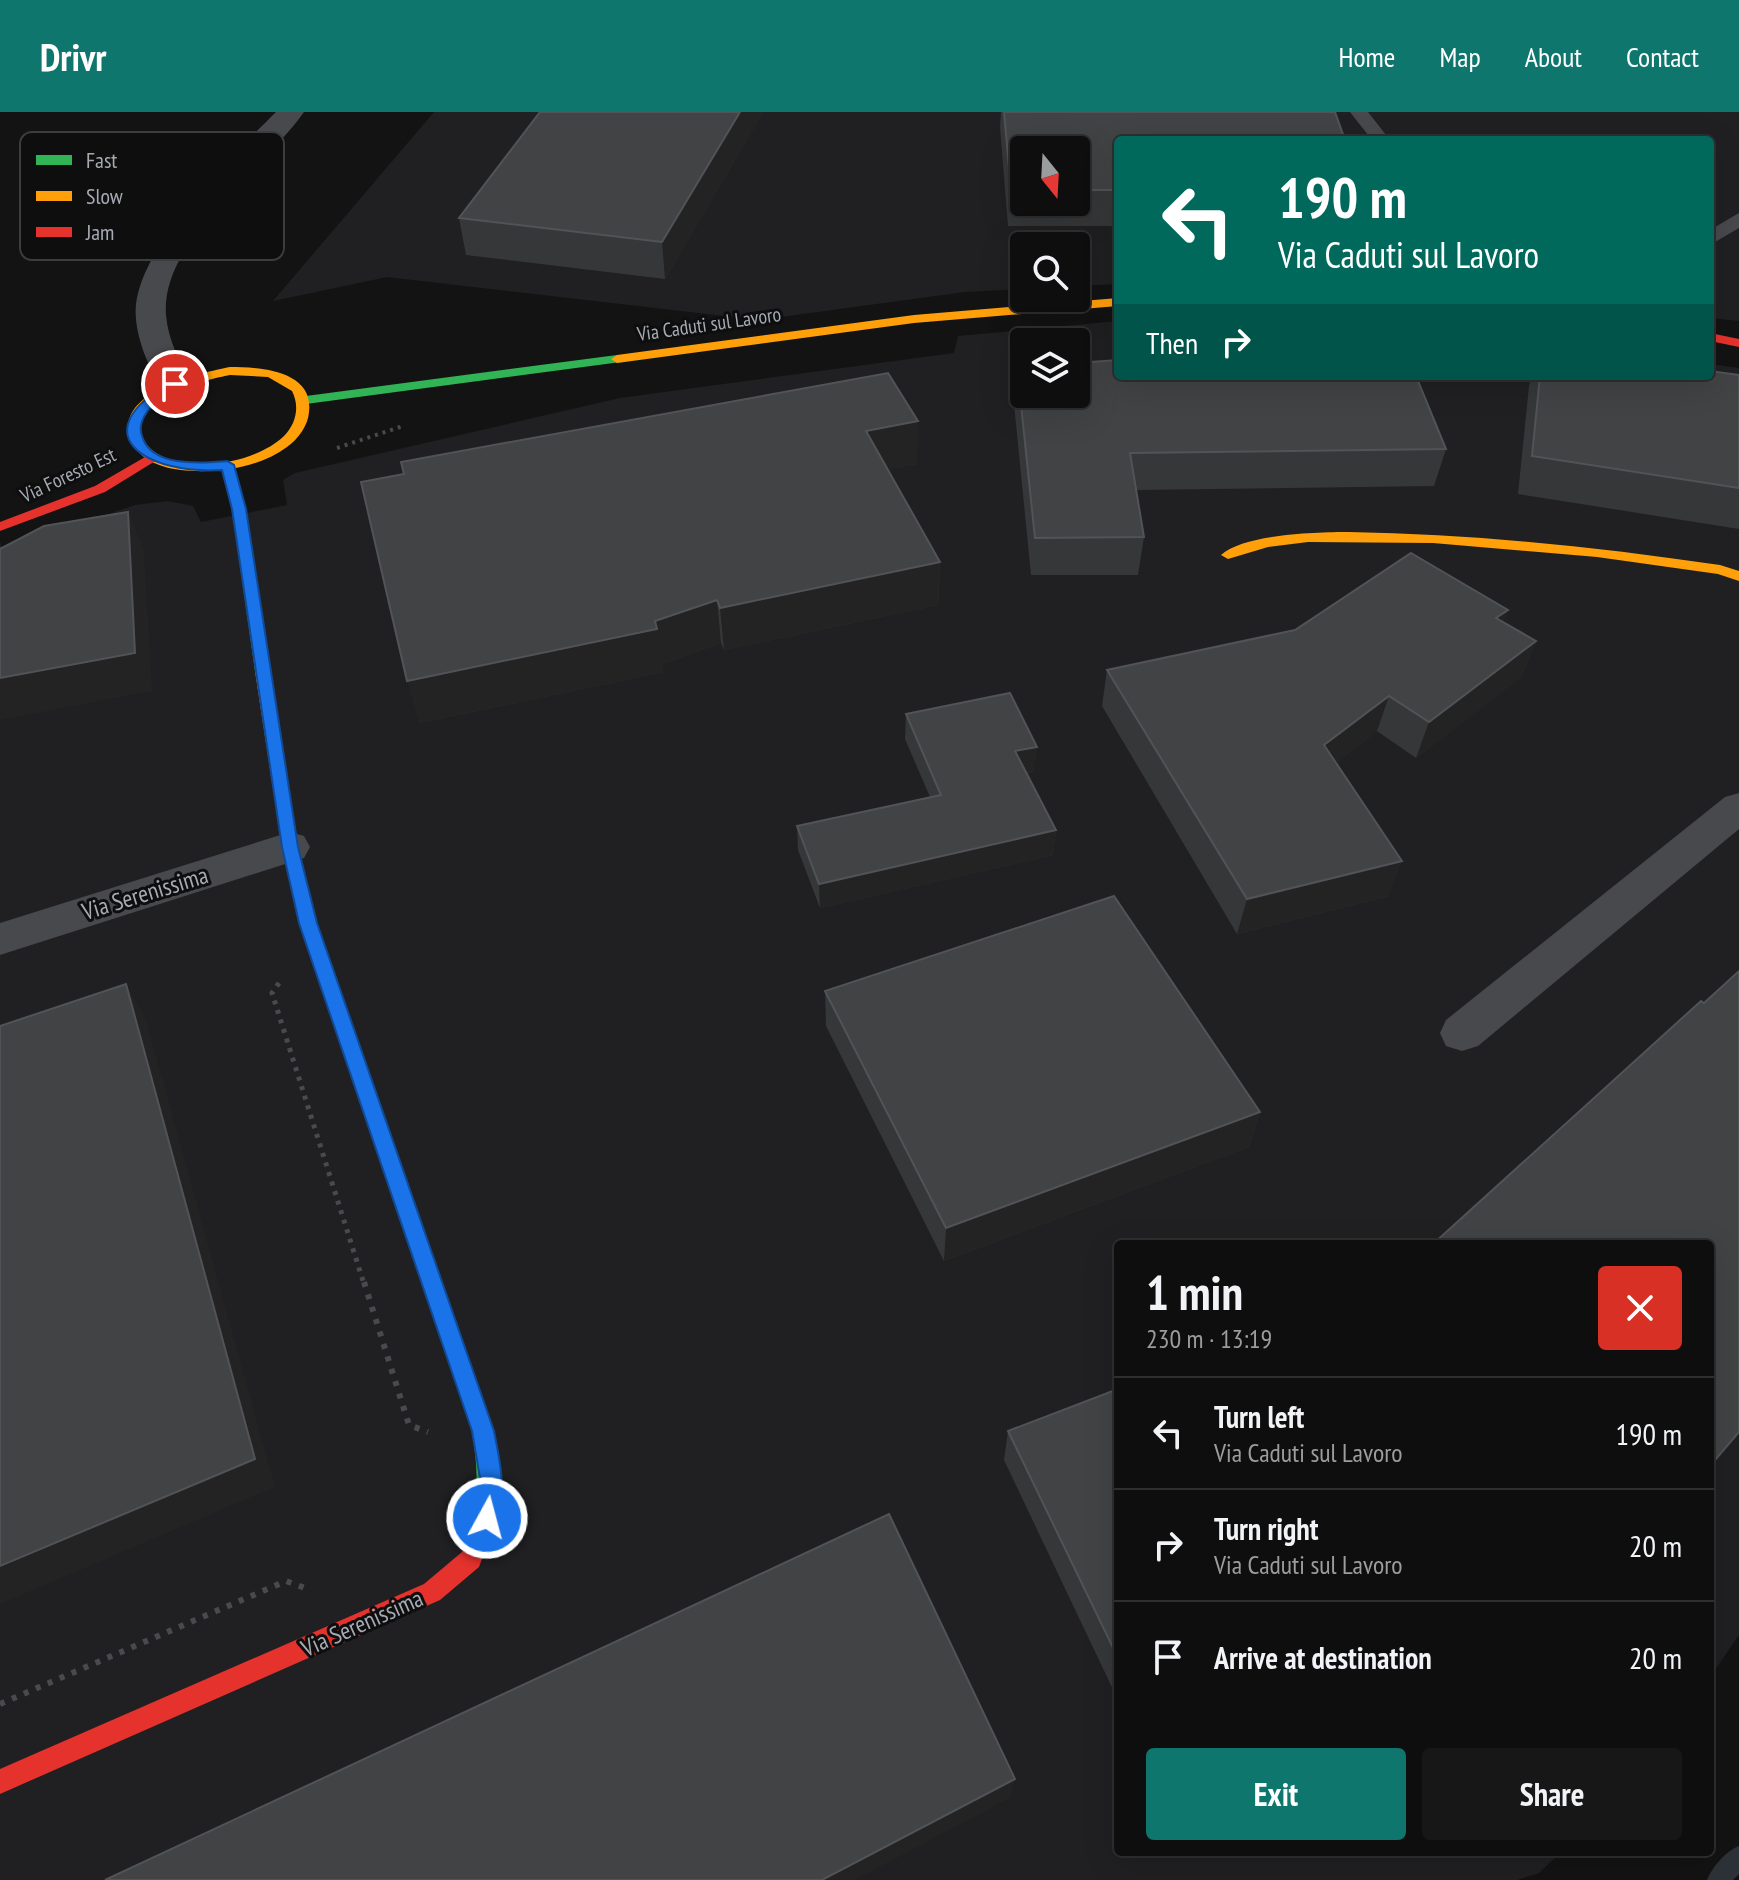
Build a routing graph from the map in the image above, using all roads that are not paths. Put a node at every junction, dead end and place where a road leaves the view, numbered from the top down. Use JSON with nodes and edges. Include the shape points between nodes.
{"nodes":[{"id":1,"x":291,"y":112,"type":"edge"},
{"id":2,"x":1359,"y":112,"type":"edge"},
{"id":3,"x":272,"y":132,"type":"edge"},
{"id":4,"x":1378,"y":136,"type":"edge"},
{"id":5,"x":1739,"y":219,"type":"edge"},
{"id":6,"x":1714,"y":236,"type":"edge"},
{"id":7,"x":167,"y":260,"type":"edge"},
{"id":8,"x":1114,"y":302,"type":"edge"},
{"id":9,"x":1714,"y":338,"type":"edge"},
{"id":10,"x":1739,"y":343,"type":"edge"},
{"id":11,"x":175,"y":384,"type":"junction"},
{"id":12,"x":306,"y":400,"type":"junction"},
{"id":13,"x":152,"y":457,"type":"junction"},
{"id":14,"x":227,"y":465,"type":"junction"},
{"id":15,"x":0,"y":527,"type":"edge"},
{"id":16,"x":1228,"y":555,"type":"dead end"},
{"id":17,"x":1739,"y":576,"type":"edge"},
{"id":18,"x":1739,"y":807,"type":"edge"},
{"id":19,"x":290,"y":847,"type":"junction"},
{"id":20,"x":0,"y":939,"type":"edge"},
{"id":21,"x":1462,"y":1033,"type":"dead end"},
{"id":22,"x":0,"y":1782,"type":"edge"}],
"edges":[{"from":1,"to":3,"type":"street"},
{"from":2,"to":4,"type":"lane"},
{"from":5,"to":6,"type":"lane"},
{"from":7,"to":11,"type":"street","via":[[151,302],[156,342]]},
{"from":8,"to":12,"type":"street","name":"Via Caduti sul Lavoro","via":[[914,319]]},
{"from":9,"to":10,"type":"street"},
{"from":11,"to":12,"type":"street","via":[[201,375],[256,371],[280,377]]},
{"from":11,"to":13,"type":"street","via":[[153,397],[133,429],[137,445]]},
{"from":12,"to":14,"type":"street","via":[[306,415],[297,431],[280,446]]},
{"from":13,"to":14,"type":"street","via":[[186,466]]},
{"from":13,"to":15,"type":"street","name":"Via Foresto Est","via":[[100,489]]},
{"from":14,"to":19,"type":"street","name":"Via Serenissima","via":[[239,509]]},
{"from":16,"to":17,"type":"street","via":[[1271,540],[1480,539],[1589,550]]},
{"from":18,"to":21,"type":"street"},
{"from":19,"to":20,"type":"street","name":"Via Serenissima"},
{"from":19,"to":22,"type":"street","name":"Via Serenissima","via":[[308,923],[483,1431],[491,1478],[487,1518],[471,1559],[432,1592]]}]}
